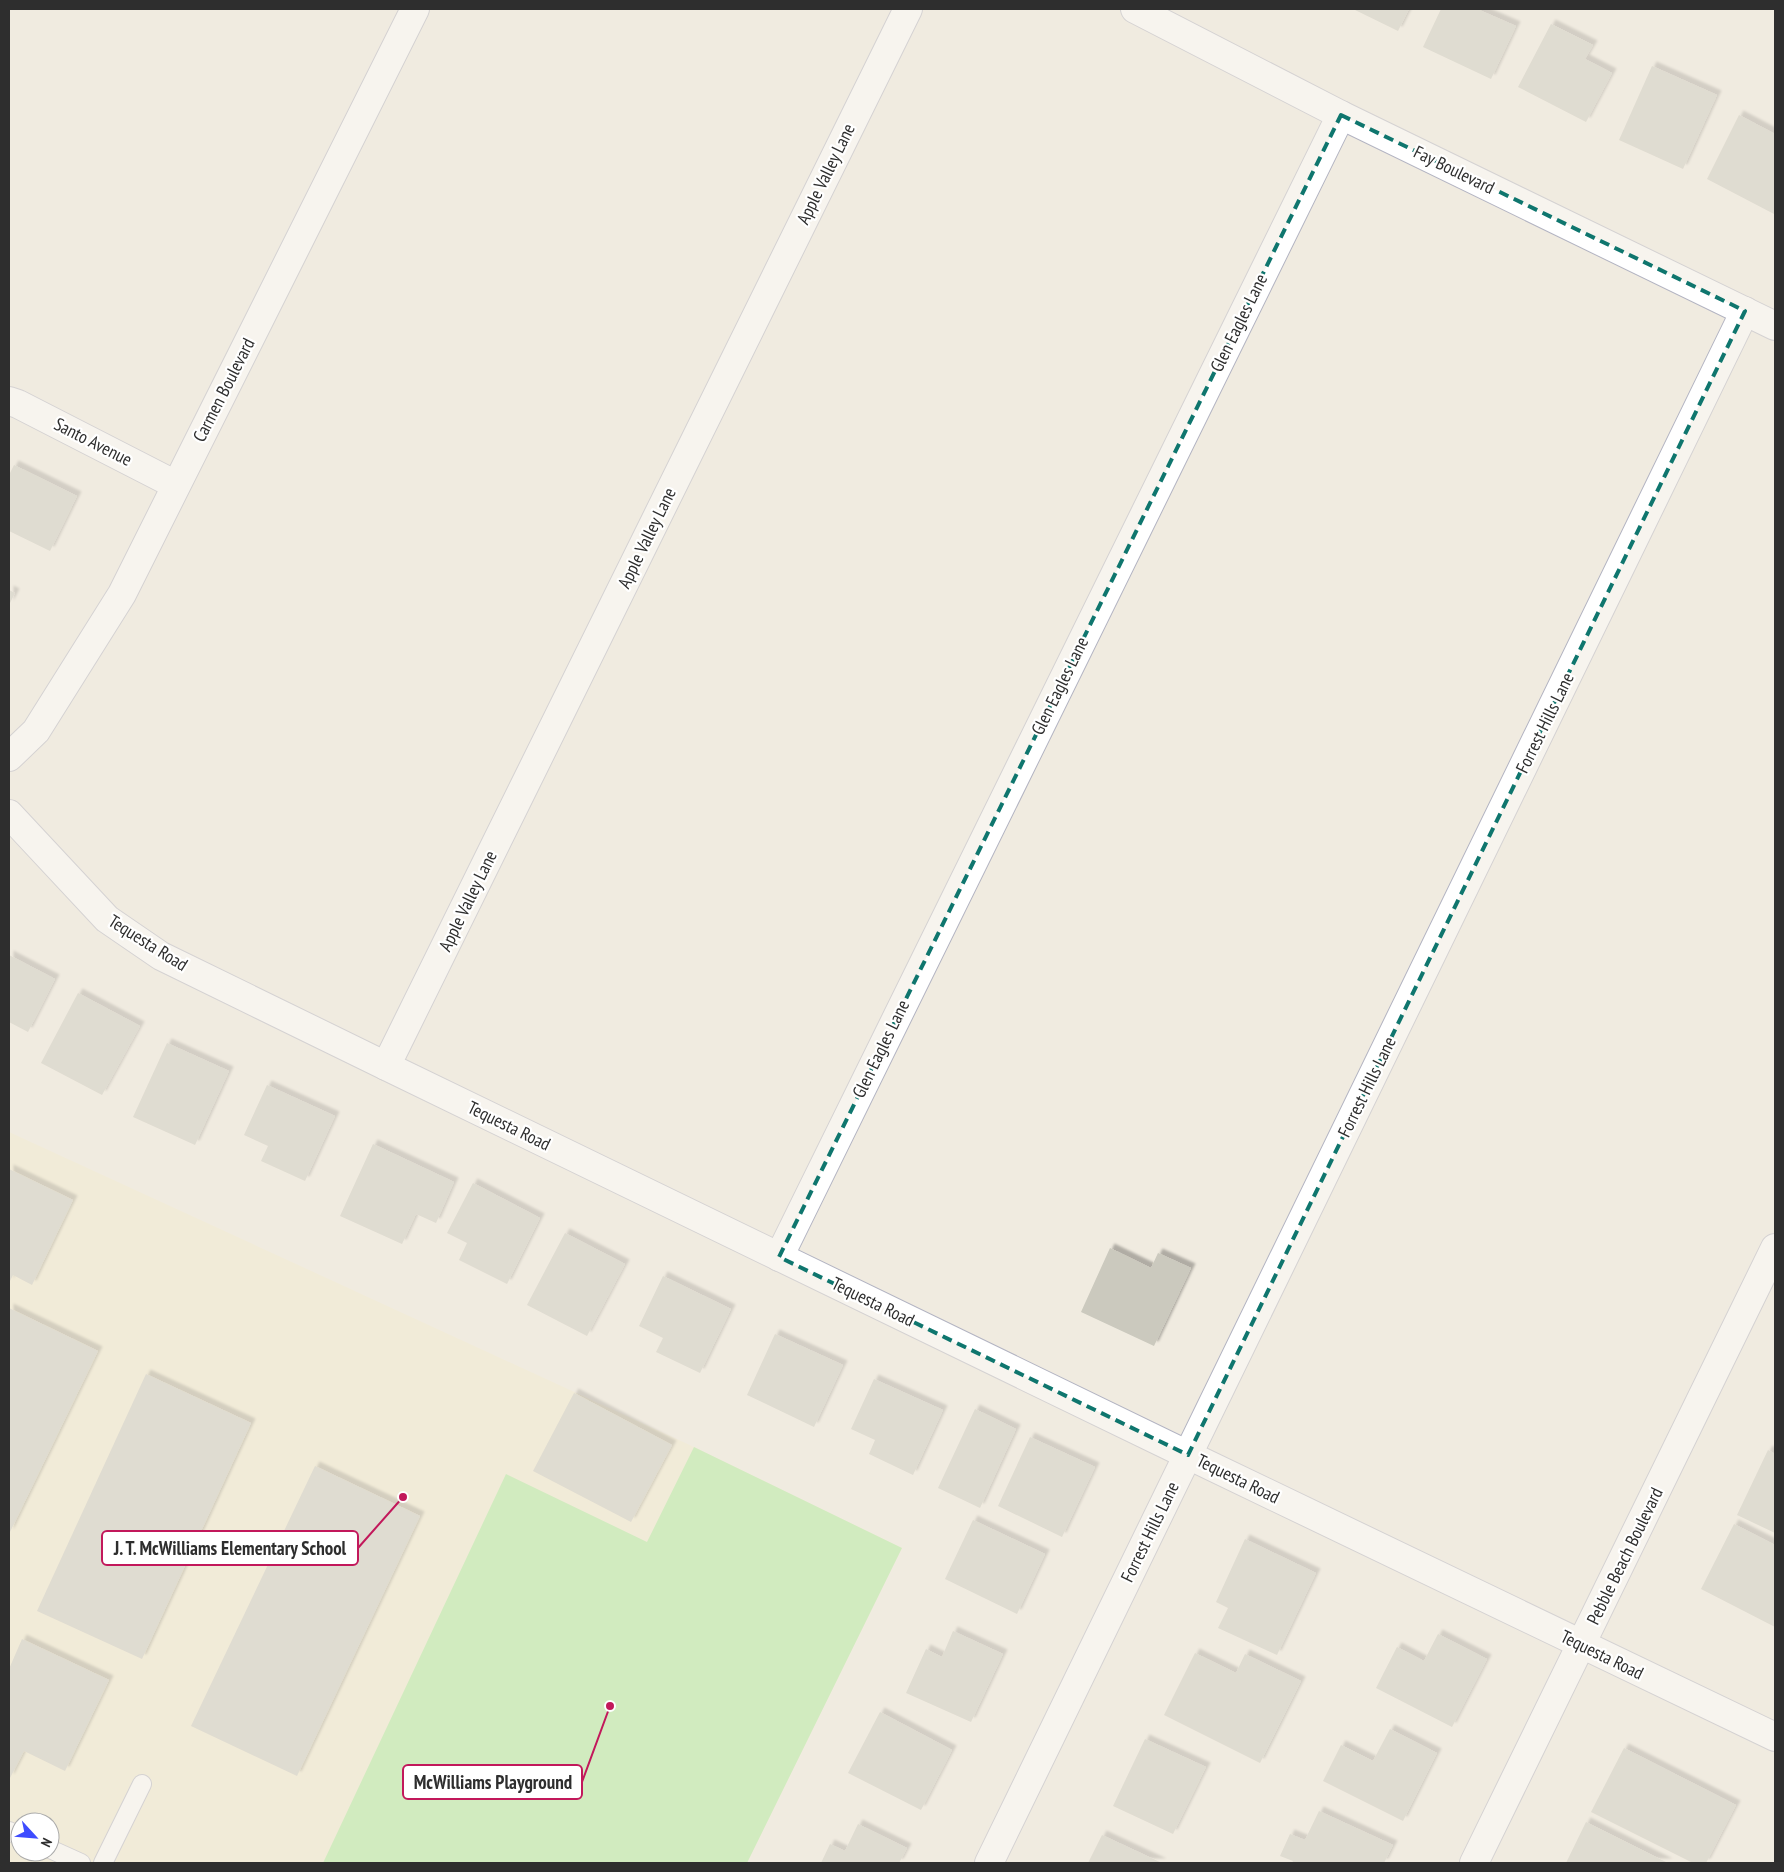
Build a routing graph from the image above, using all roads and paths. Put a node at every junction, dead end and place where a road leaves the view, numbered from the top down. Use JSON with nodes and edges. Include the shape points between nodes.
{"nodes":[{"id":1,"x":415,"y":9,"type":"edge"},
{"id":2,"x":908,"y":9,"type":"edge"},
{"id":3,"x":1136,"y":9,"type":"edge"},
{"id":4,"x":1341,"y":115,"type":"junction"},
{"id":5,"x":1745,"y":311,"type":"junction"},
{"id":6,"x":1775,"y":326,"type":"edge"},
{"id":7,"x":9,"y":401,"type":"edge"},
{"id":8,"x":176,"y":485,"type":"junction"},
{"id":9,"x":9,"y":757,"type":"edge"},
{"id":10,"x":9,"y":814,"type":"edge"},
{"id":11,"x":386,"y":1066,"type":"junction"},
{"id":12,"x":1775,"y":1248,"type":"edge"},
{"id":13,"x":779,"y":1257,"type":"junction"},
{"id":14,"x":1188,"y":1455,"type":"junction"},
{"id":15,"x":1581,"y":1645,"type":"junction"},
{"id":16,"x":1775,"y":1737,"type":"edge"},
{"id":17,"x":142,"y":1784,"type":"dead end"},
{"id":18,"x":60,"y":1854,"type":"edge"},
{"id":19,"x":81,"y":1863,"type":"edge"},
{"id":20,"x":102,"y":1863,"type":"edge"},
{"id":21,"x":989,"y":1863,"type":"edge"},
{"id":22,"x":1474,"y":1863,"type":"edge"}],
"edges":[{"from":1,"to":8,"type":"street","name":"Carmen Boulevard"},
{"from":2,"to":11,"type":"street","name":"Apple Valley Lane"},
{"from":3,"to":4,"type":"street","name":"Fay Boulevard"},
{"from":4,"to":5,"type":"street","name":"Fay Boulevard"},
{"from":4,"to":13,"type":"street","name":"Glen Eagles Lane"},
{"from":5,"to":6,"type":"street","name":"Fay Boulevard"},
{"from":5,"to":14,"type":"street","name":"Forrest Hills Lane"},
{"from":7,"to":8,"type":"street","name":"Santo Avenue"},
{"from":8,"to":9,"type":"street","name":"Carmen Boulevard","via":[[122,594],[36,731]]},
{"from":10,"to":11,"type":"street","name":"Tequesta Road","via":[[107,919],[161,956]]},
{"from":11,"to":13,"type":"street","name":"Tequesta Road"},
{"from":12,"to":15,"type":"street","name":"Pebble Beach Boulevard"},
{"from":13,"to":14,"type":"street","name":"Tequesta Road"},
{"from":14,"to":15,"type":"street","name":"Tequesta Road"},
{"from":14,"to":21,"type":"street","name":"Forrest Hills Lane"},
{"from":15,"to":16,"type":"street","name":"Tequesta Road"},
{"from":15,"to":22,"type":"street","name":"Pebble Beach Boulevard"},
{"from":17,"to":20,"type":"lane"},
{"from":18,"to":19,"type":"lane"}]}
